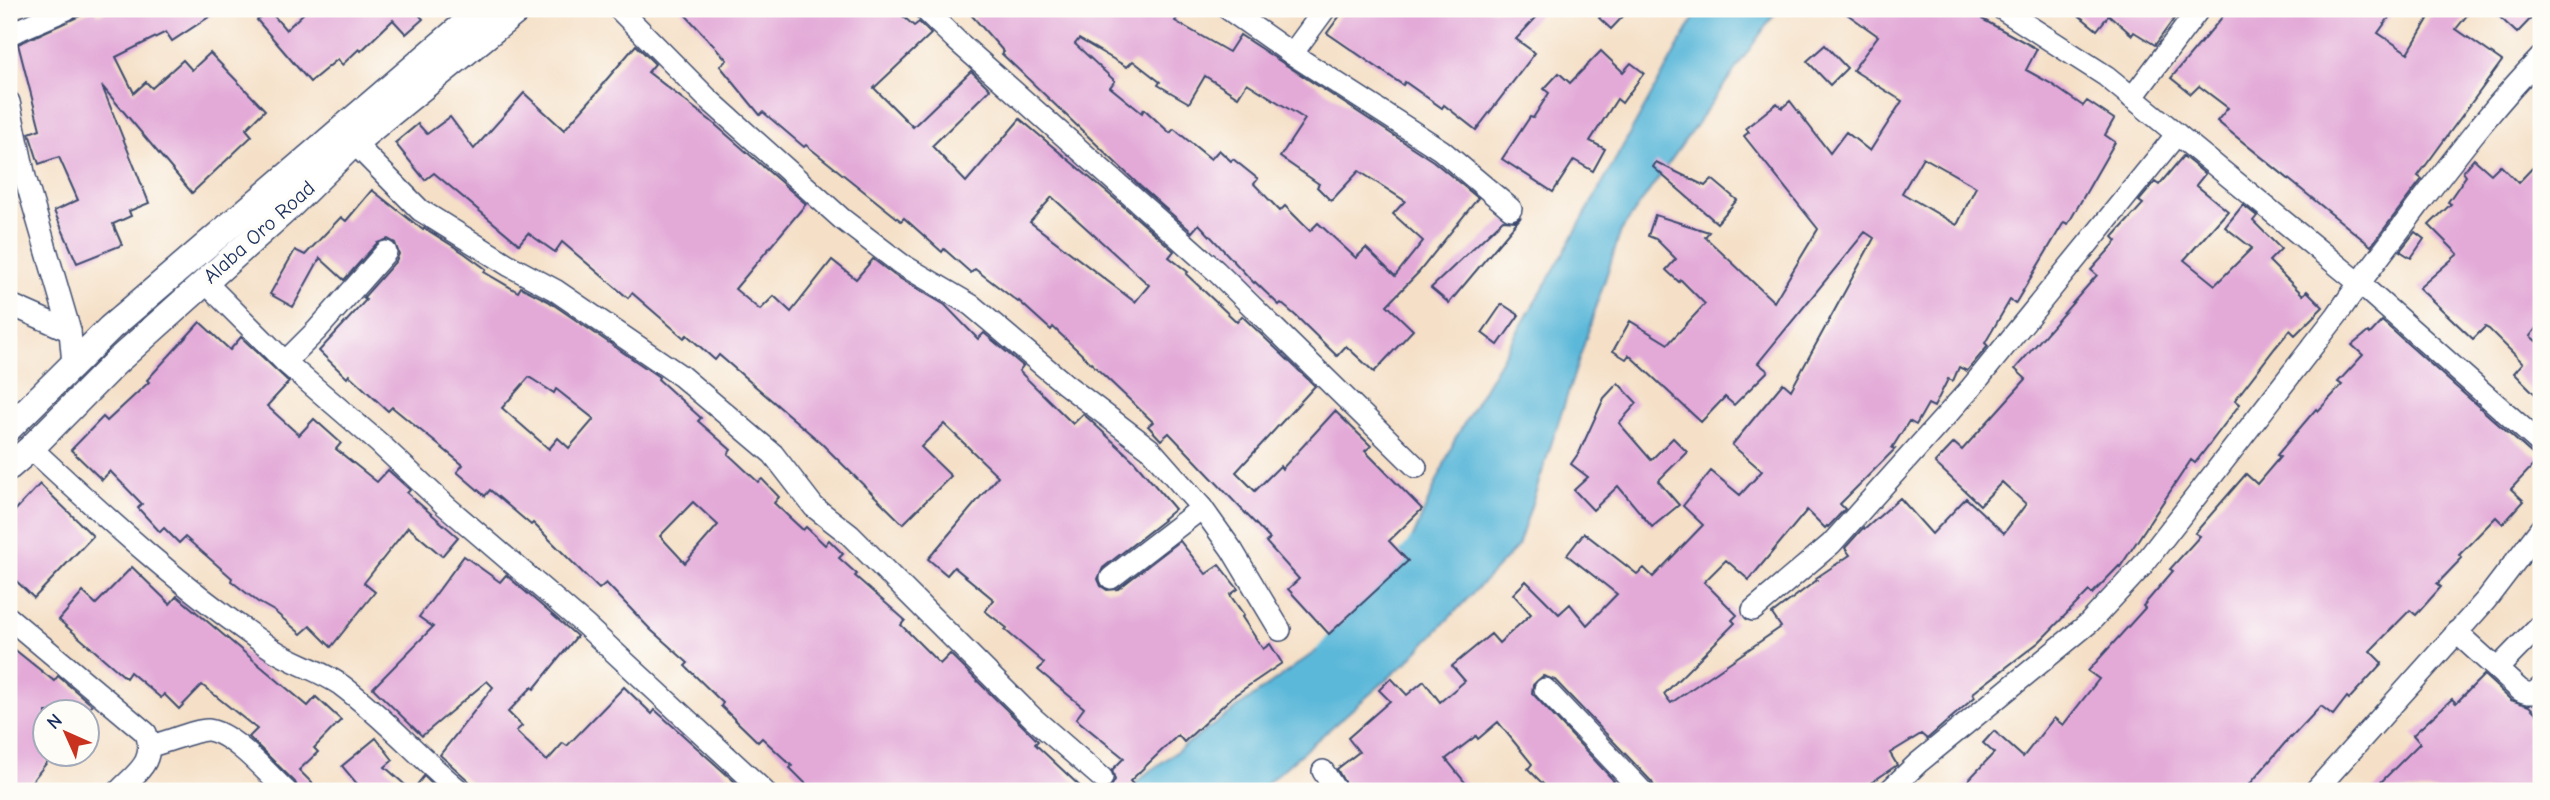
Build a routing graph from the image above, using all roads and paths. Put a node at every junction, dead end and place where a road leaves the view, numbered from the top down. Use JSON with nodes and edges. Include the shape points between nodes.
{"nodes":[{"id":1,"x":67,"y":9,"type":"edge"},
{"id":2,"x":482,"y":9,"type":"edge"},
{"id":3,"x":519,"y":9,"type":"edge"},
{"id":4,"x":619,"y":9,"type":"edge"},
{"id":5,"x":924,"y":9,"type":"edge"},
{"id":6,"x":1228,"y":9,"type":"edge"},
{"id":7,"x":1325,"y":9,"type":"edge"},
{"id":8,"x":2002,"y":9,"type":"edge"},
{"id":9,"x":2199,"y":9,"type":"edge"},
{"id":10,"x":9,"y":34,"type":"edge"},
{"id":11,"x":1292,"y":54,"type":"junction"},
{"id":12,"x":2541,"y":57,"type":"edge"},
{"id":13,"x":2132,"y":98,"type":"junction"},
{"id":14,"x":9,"y":102,"type":"edge"},
{"id":15,"x":2177,"y":134,"type":"junction"},
{"id":16,"x":354,"y":143,"type":"junction"},
{"id":17,"x":1511,"y":209,"type":"dead end"},
{"id":18,"x":386,"y":252,"type":"dead end"},
{"id":19,"x":204,"y":281,"type":"junction"},
{"id":20,"x":2358,"y":283,"type":"junction"},
{"id":21,"x":9,"y":304,"type":"edge"},
{"id":22,"x":70,"y":331,"type":"junction"},
{"id":23,"x":285,"y":362,"type":"junction"},
{"id":24,"x":73,"y":364,"type":"junction"},
{"id":25,"x":9,"y":428,"type":"edge"},
{"id":26,"x":2541,"y":444,"type":"edge"},
{"id":27,"x":31,"y":448,"type":"junction"},
{"id":28,"x":9,"y":467,"type":"edge"},
{"id":29,"x":1416,"y":467,"type":"dead end"},
{"id":30,"x":1202,"y":508,"type":"junction"},
{"id":31,"x":2541,"y":528,"type":"edge"},
{"id":32,"x":2533,"y":554,"type":"edge"},
{"id":33,"x":1111,"y":578,"type":"dead end"},
{"id":34,"x":1753,"y":610,"type":"dead end"},
{"id":35,"x":9,"y":618,"type":"edge"},
{"id":36,"x":2541,"y":624,"type":"edge"},
{"id":37,"x":1280,"y":630,"type":"dead end"},
{"id":38,"x":2456,"y":632,"type":"junction"},
{"id":39,"x":2497,"y":669,"type":"junction"},
{"id":40,"x":2541,"y":687,"type":"edge"},
{"id":41,"x":1545,"y":689,"type":"dead end"},
{"id":42,"x":150,"y":746,"type":"junction"},
{"id":43,"x":1323,"y":771,"type":"dead end"},
{"id":44,"x":1102,"y":778,"type":"dead end"},
{"id":45,"x":119,"y":791,"type":"edge"},
{"id":46,"x":286,"y":791,"type":"edge"},
{"id":47,"x":460,"y":791,"type":"edge"},
{"id":48,"x":764,"y":791,"type":"edge"},
{"id":49,"x":1336,"y":791,"type":"edge"},
{"id":50,"x":1642,"y":791,"type":"edge"},
{"id":51,"x":1889,"y":791,"type":"edge"},
{"id":52,"x":2315,"y":791,"type":"edge"}],
"edges":[{"from":1,"to":10,"type":"street"},
{"from":2,"to":24,"type":"main road","name":"Alaba Oro Road"},
{"from":3,"to":16,"type":"main road","name":"Alaba Oro Road"},
{"from":4,"to":30,"type":"street","via":[[707,98],[842,219],[901,264],[971,305],[1120,424],[1150,449]]},
{"from":5,"to":29,"type":"street","via":[[1183,242]]},
{"from":6,"to":11,"type":"street"},
{"from":7,"to":11,"type":"street"},
{"from":8,"to":13,"type":"street"},
{"from":9,"to":13,"type":"street"},
{"from":11,"to":17,"type":"street","via":[[1441,150]]},
{"from":12,"to":20,"type":"street","via":[[2465,145]]},
{"from":13,"to":15,"type":"street"},
{"from":14,"to":22,"type":"street","via":[[25,177]]},
{"from":15,"to":20,"type":"street"},
{"from":15,"to":34,"type":"street","via":[[1961,400],[1831,544]]},
{"from":16,"to":19,"type":"main road","name":"Alaba Oro Road"},
{"from":16,"to":44,"type":"street","via":[[420,210],[555,290],[681,376],[773,454],[814,507],[850,535],[1034,719]]},
{"from":18,"to":23,"type":"street"},
{"from":19,"to":23,"type":"street"},
{"from":19,"to":27,"type":"main road","name":"Alaba Oro Road","via":[[86,390]]},
{"from":20,"to":26,"type":"street"},
{"from":20,"to":51,"type":"street","via":[[2142,566],[2089,623]]},
{"from":21,"to":22,"type":"street"},
{"from":22,"to":24,"type":"street"},
{"from":23,"to":48,"type":"street","via":[[575,616]]},
{"from":24,"to":25,"type":"main road","name":"Alaba Oro Road"},
{"from":27,"to":28,"type":"main road","name":"Alaba Oro Road"},
{"from":27,"to":47,"type":"street","via":[[188,588],[277,652],[339,683]]},
{"from":30,"to":33,"type":"street"},
{"from":30,"to":37,"type":"street"},
{"from":31,"to":32,"type":"street"},
{"from":32,"to":38,"type":"street"},
{"from":35,"to":42,"type":"street","via":[[146,733]]},
{"from":36,"to":39,"type":"street"},
{"from":38,"to":39,"type":"street"},
{"from":38,"to":52,"type":"street"},
{"from":39,"to":40,"type":"street","via":[[2525,693],[2536,693]]},
{"from":41,"to":50,"type":"street"},
{"from":42,"to":45,"type":"street","via":[[147,762]]},
{"from":42,"to":46,"type":"street","via":[[209,730],[230,740]]},
{"from":43,"to":49,"type":"street"}]}
